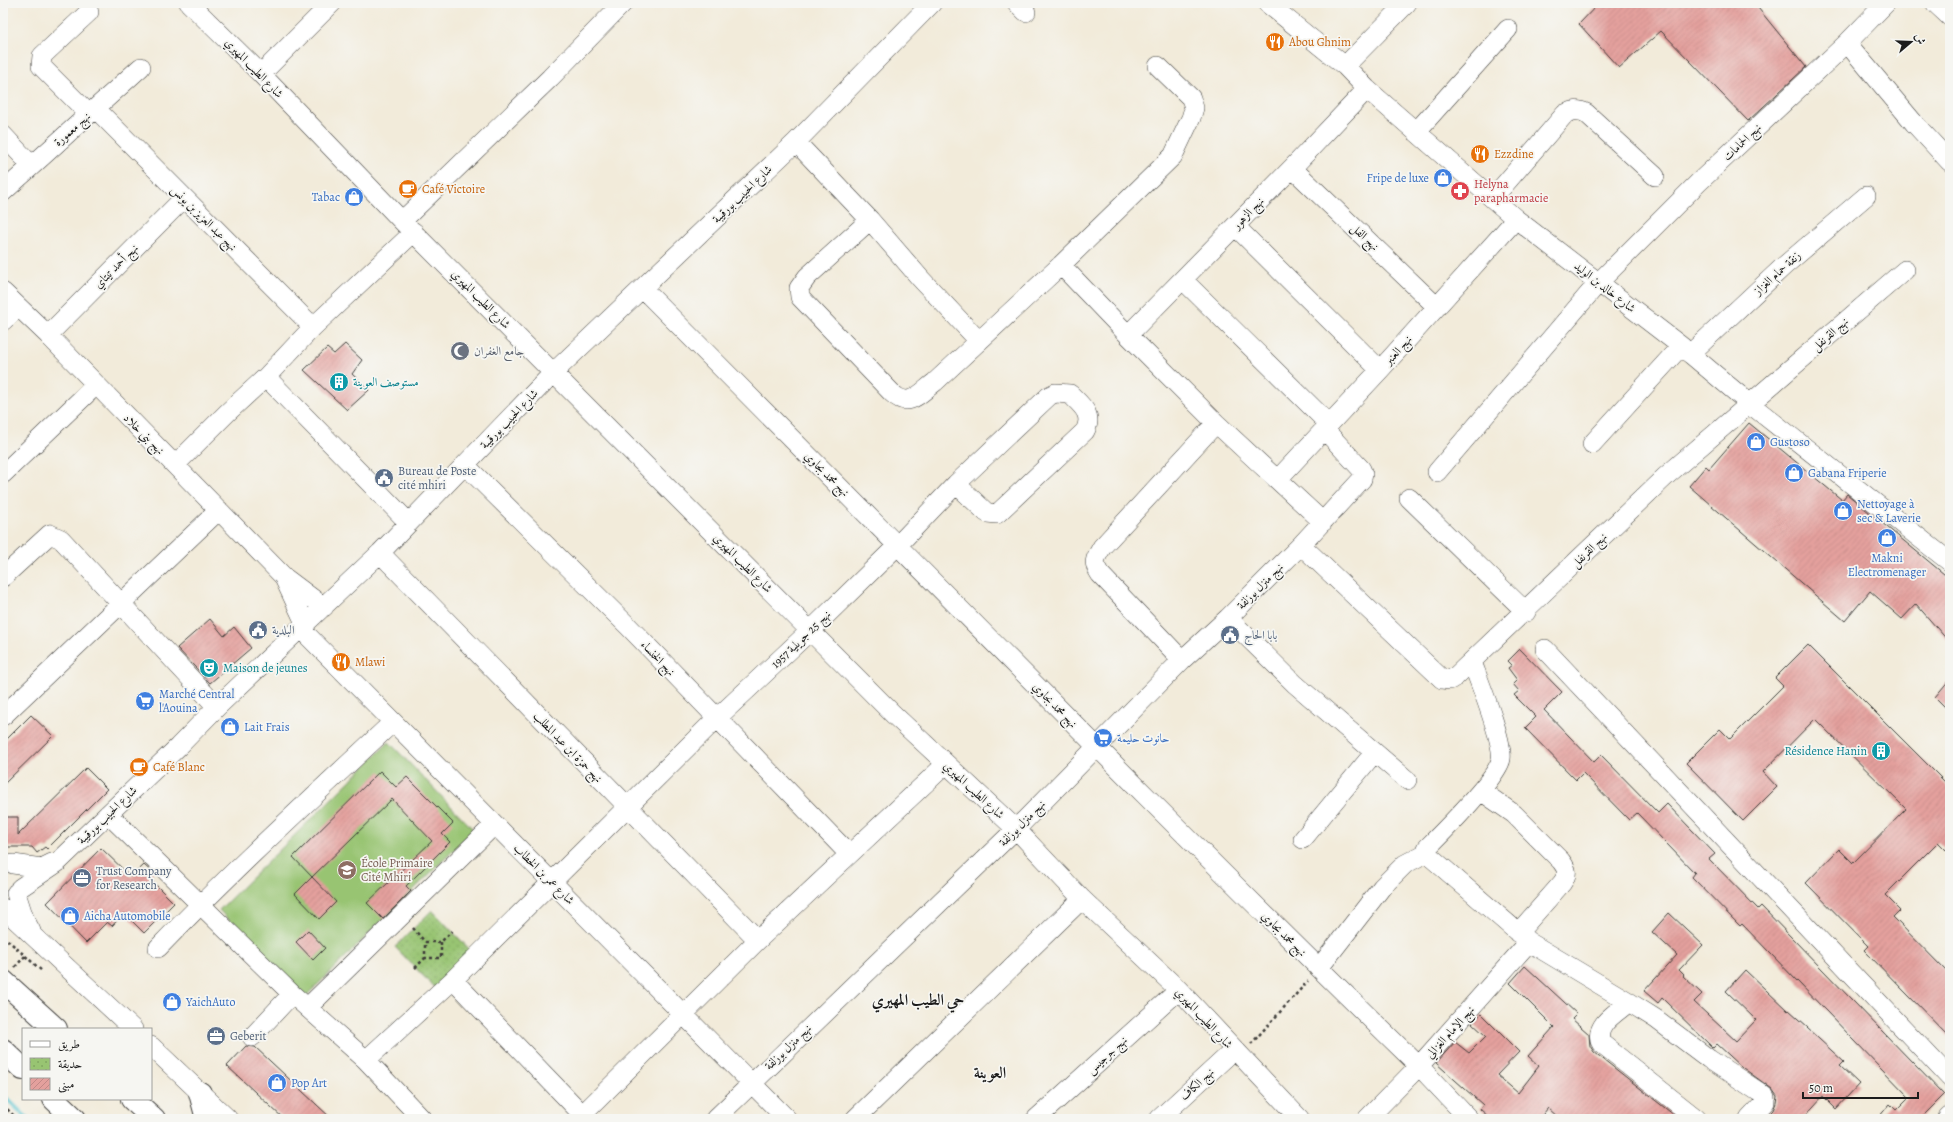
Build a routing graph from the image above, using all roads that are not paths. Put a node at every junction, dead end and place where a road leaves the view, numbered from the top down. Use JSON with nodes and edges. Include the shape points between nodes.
{"nodes":[{"id":1,"x":189,"y":3,"type":"edge"},
{"id":2,"x":623,"y":3,"type":"edge"},
{"id":3,"x":932,"y":3,"type":"edge"},
{"id":4,"x":1267,"y":3,"type":"edge"},
{"id":5,"x":1886,"y":3,"type":"edge"},
{"id":6,"x":1935,"y":3,"type":"edge"},
{"id":7,"x":325,"y":5,"type":"edge"},
{"id":8,"x":1398,"y":6,"type":"edge"},
{"id":9,"x":89,"y":12,"type":"dead end"},
{"id":10,"x":1950,"y":17,"type":"edge"},
{"id":11,"x":1508,"y":29,"type":"dead end"},
{"id":12,"x":1847,"y":43,"type":"junction"},
{"id":13,"x":1158,"y":66,"type":"dead end"},
{"id":14,"x":1345,"y":66,"type":"junction"},
{"id":15,"x":141,"y":67,"type":"dead end"},
{"id":16,"x":261,"y":74,"type":"junction"},
{"id":17,"x":1366,"y":89,"type":"junction"},
{"id":18,"x":93,"y":111,"type":"junction"},
{"id":19,"x":1416,"y":132,"type":"junction"},
{"id":20,"x":3,"y":135,"type":"edge"},
{"id":21,"x":796,"y":142,"type":"junction"},
{"id":22,"x":1950,"y":162,"type":"edge"},
{"id":23,"x":31,"y":165,"type":"junction"},
{"id":24,"x":1292,"y":168,"type":"junction"},
{"id":25,"x":1654,"y":176,"type":"dead end"},
{"id":26,"x":3,"y":192,"type":"edge"},
{"id":27,"x":1866,"y":196,"type":"dead end"},
{"id":28,"x":184,"y":198,"type":"junction"},
{"id":29,"x":1493,"y":198,"type":"junction"},
{"id":30,"x":1516,"y":219,"type":"junction"},
{"id":31,"x":870,"y":220,"type":"junction"},
{"id":32,"x":1235,"y":226,"type":"junction"},
{"id":33,"x":408,"y":227,"type":"junction"},
{"id":34,"x":1061,"y":265,"type":"junction"},
{"id":35,"x":1905,"y":270,"type":"dead end"},
{"id":36,"x":1183,"y":280,"type":"junction"},
{"id":37,"x":1599,"y":282,"type":"junction"},
{"id":38,"x":643,"y":289,"type":"junction"},
{"id":39,"x":3,"y":292,"type":"edge"},
{"id":40,"x":18,"y":307,"type":"junction"},
{"id":41,"x":1437,"y":307,"type":"junction"},
{"id":42,"x":3,"y":321,"type":"edge"},
{"id":43,"x":313,"y":327,"type":"junction"},
{"id":44,"x":48,"y":335,"type":"junction"},
{"id":45,"x":1128,"y":335,"type":"junction"},
{"id":46,"x":979,"y":341,"type":"junction"},
{"id":47,"x":1686,"y":350,"type":"junction"},
{"id":48,"x":1380,"y":370,"type":"junction"},
{"id":49,"x":554,"y":372,"type":"junction"},
{"id":50,"x":266,"y":377,"type":"junction"},
{"id":51,"x":96,"y":385,"type":"junction"},
{"id":52,"x":1750,"y":404,"type":"junction"},
{"id":53,"x":1216,"y":423,"type":"junction"},
{"id":54,"x":1327,"y":427,"type":"junction"},
{"id":55,"x":1592,"y":444,"type":"dead end"},
{"id":56,"x":175,"y":465,"type":"junction"},
{"id":57,"x":465,"y":465,"type":"junction"},
{"id":58,"x":1438,"y":472,"type":"dead end"},
{"id":59,"x":3,"y":474,"type":"edge"},
{"id":60,"x":1278,"y":479,"type":"junction"},
{"id":61,"x":956,"y":484,"type":"junction"},
{"id":62,"x":1409,"y":498,"type":"dead end"},
{"id":63,"x":219,"y":510,"type":"junction"},
{"id":64,"x":1323,"y":522,"type":"junction"},
{"id":65,"x":409,"y":523,"type":"junction"},
{"id":66,"x":898,"y":545,"type":"junction"},
{"id":67,"x":1301,"y":545,"type":"junction"},
{"id":68,"x":380,"y":553,"type":"junction"},
{"id":69,"x":1950,"y":562,"type":"edge"},
{"id":70,"x":284,"y":577,"type":"junction"},
{"id":71,"x":3,"y":578,"type":"edge"},
{"id":72,"x":122,"y":603,"type":"junction"},
{"id":73,"x":324,"y":607,"type":"junction"},
{"id":74,"x":1526,"y":612,"type":"junction"},
{"id":75,"x":1228,"y":618,"type":"junction"},
{"id":76,"x":303,"y":627,"type":"junction"},
{"id":77,"x":810,"y":631,"type":"junction"},
{"id":78,"x":1545,"y":649,"type":"dead end"},
{"id":79,"x":1182,"y":660,"type":"junction"},
{"id":80,"x":1472,"y":662,"type":"junction"},
{"id":81,"x":217,"y":707,"type":"junction"},
{"id":82,"x":3,"y":716,"type":"edge"},
{"id":83,"x":716,"y":719,"type":"junction"},
{"id":84,"x":392,"y":723,"type":"junction"},
{"id":85,"x":1097,"y":748,"type":"junction"},
{"id":86,"x":1374,"y":753,"type":"junction"},
{"id":87,"x":946,"y":764,"type":"junction"},
{"id":88,"x":1407,"y":780,"type":"dead end"},
{"id":89,"x":1481,"y":791,"type":"junction"},
{"id":90,"x":626,"y":807,"type":"junction"},
{"id":91,"x":108,"y":814,"type":"junction"},
{"id":92,"x":494,"y":825,"type":"junction"},
{"id":93,"x":1016,"y":829,"type":"junction"},
{"id":94,"x":1303,"y":839,"type":"dead end"},
{"id":95,"x":68,"y":852,"type":"junction"},
{"id":96,"x":1426,"y":852,"type":"junction"},
{"id":97,"x":849,"y":854,"type":"junction"},
{"id":98,"x":8,"y":863,"type":"edge"},
{"id":99,"x":552,"y":881,"type":"junction"},
{"id":100,"x":13,"y":893,"type":"edge"},
{"id":101,"x":1082,"y":899,"type":"junction"},
{"id":102,"x":200,"y":905,"type":"junction"},
{"id":103,"x":3,"y":908,"type":"edge"},
{"id":104,"x":32,"y":934,"type":"junction"},
{"id":105,"x":1524,"y":937,"type":"junction"},
{"id":106,"x":758,"y":940,"type":"junction"},
{"id":107,"x":158,"y":948,"type":"dead end"},
{"id":108,"x":1319,"y":968,"type":"junction"},
{"id":109,"x":453,"y":980,"type":"junction"},
{"id":110,"x":3,"y":981,"type":"edge"},
{"id":111,"x":1179,"y":990,"type":"junction"},
{"id":112,"x":292,"y":994,"type":"junction"},
{"id":113,"x":1630,"y":1002,"type":"junction"},
{"id":114,"x":308,"y":1007,"type":"junction"},
{"id":115,"x":683,"y":1013,"type":"junction"},
{"id":116,"x":55,"y":1028,"type":"edge"},
{"id":117,"x":131,"y":1028,"type":"edge"},
{"id":118,"x":252,"y":1037,"type":"dead end"},
{"id":119,"x":152,"y":1047,"type":"edge"},
{"id":120,"x":3,"y":1050,"type":"edge"},
{"id":121,"x":1238,"y":1052,"type":"junction"},
{"id":122,"x":366,"y":1060,"type":"junction"},
{"id":123,"x":1419,"y":1066,"type":"junction"},
{"id":124,"x":22,"y":1068,"type":"edge"},
{"id":125,"x":1950,"y":1078,"type":"edge"},
{"id":126,"x":750,"y":1083,"type":"junction"},
{"id":127,"x":200,"y":1093,"type":"junction"},
{"id":128,"x":55,"y":1100,"type":"edge"},
{"id":129,"x":133,"y":1100,"type":"edge"},
{"id":130,"x":1950,"y":1116,"type":"edge"},
{"id":131,"x":580,"y":1117,"type":"edge"},
{"id":132,"x":1298,"y":1118,"type":"edge"},
{"id":133,"x":75,"y":1119,"type":"edge"},
{"id":134,"x":154,"y":1119,"type":"edge"},
{"id":135,"x":207,"y":1119,"type":"edge"},
{"id":136,"x":228,"y":1119,"type":"edge"},
{"id":137,"x":422,"y":1119,"type":"edge"},
{"id":138,"x":715,"y":1119,"type":"edge"},
{"id":139,"x":787,"y":1119,"type":"edge"},
{"id":140,"x":855,"y":1119,"type":"edge"},
{"id":141,"x":1036,"y":1119,"type":"edge"},
{"id":142,"x":1159,"y":1119,"type":"edge"},
{"id":143,"x":1367,"y":1119,"type":"edge"},
{"id":144,"x":1468,"y":1119,"type":"edge"},
{"id":145,"x":1698,"y":1119,"type":"edge"},
{"id":146,"x":1749,"y":1119,"type":"edge"},
{"id":147,"x":1947,"y":1119,"type":"edge"}],
"edges":[{"from":1,"to":16,"type":"street","name":"شارع الطيب المهيري"},
{"from":2,"to":33,"type":"street"},
{"from":3,"to":21,"type":"street","name":"شارع الحبيب بورقيبة"},
{"from":4,"to":14,"type":"street","name":"شارع خالد بن الوليد"},
{"from":5,"to":12,"type":"street","name":"نهج الحمامات"},
{"from":6,"to":10,"type":"street"},
{"from":7,"to":16,"type":"street"},
{"from":8,"to":14,"type":"street"},
{"from":9,"to":18,"type":"street","name":"نهج عبد العزيز بن يونس","via":[[42,56],[40,66]]},
{"from":11,"to":19,"type":"street"},
{"from":12,"to":22,"type":"street"},
{"from":12,"to":37,"type":"street","name":"نهج الحمامات"},
{"from":13,"to":34,"type":"street","via":[[1191,98],[1194,108],[1173,156]]},
{"from":14,"to":17,"type":"street","name":"شارع خالد بن الوليد"},
{"from":15,"to":18,"type":"street","name":"نهج معمورة"},
{"from":16,"to":33,"type":"street","name":"شارع الطيب المهيري"},
{"from":17,"to":19,"type":"street","name":"شارع خالد بن الوليد"},
{"from":17,"to":24,"type":"street","name":"نهج الزهور"},
{"from":18,"to":23,"type":"street","name":"نهج معمورة"},
{"from":18,"to":28,"type":"street","name":"نهج عبد العزيز بن يونس"},
{"from":19,"to":29,"type":"street","name":"شارع خالد بن الوليد"},
{"from":20,"to":23,"type":"street"},
{"from":21,"to":31,"type":"street"},
{"from":21,"to":38,"type":"street","name":"شارع الحبيب بورقيبة"},
{"from":23,"to":26,"type":"street","name":"نهج معمورة"},
{"from":24,"to":32,"type":"street","name":"نهج الزهور"},
{"from":24,"to":41,"type":"street","name":"نهج الفل"},
{"from":25,"to":29,"type":"street","via":[[1586,113],[1573,110],[1565,114]]},
{"from":27,"to":47,"type":"street","name":"زنقة حمام الغزاز"},
{"from":28,"to":43,"type":"street","name":"نهج عبد العزيز بن يونس"},
{"from":28,"to":44,"type":"street","name":"نهج أحمد تيتاي"},
{"from":29,"to":30,"type":"street","name":"شارع خالد بن الوليد"},
{"from":30,"to":37,"type":"street","name":"شارع خالد بن الوليد"},
{"from":30,"to":41,"type":"street","name":"نهج العنبر"},
{"from":31,"to":46,"type":"street"},
{"from":31,"to":46,"type":"street","via":[[807,277],[799,288],[800,297],[808,306],[899,400],[906,401],[918,395]]},
{"from":32,"to":36,"type":"street","name":"نهج الزهور"},
{"from":32,"to":48,"type":"street"},
{"from":33,"to":43,"type":"street"},
{"from":33,"to":49,"type":"street","name":"شارع الطيب المهيري"},
{"from":34,"to":45,"type":"street"},
{"from":34,"to":46,"type":"street"},
{"from":35,"to":52,"type":"street","name":"نهج القرنفل"},
{"from":36,"to":45,"type":"street","name":"نهج الزهور"},
{"from":36,"to":54,"type":"street"},
{"from":37,"to":47,"type":"street","name":"شارع خالد بن الوليد"},
{"from":37,"to":58,"type":"street","name":"نهج الحمامات"},
{"from":38,"to":49,"type":"street","name":"شارع الحبيب بورقيبة"},
{"from":38,"to":66,"type":"street","name":"نهج محمد بجاوي"},
{"from":39,"to":40,"type":"street","name":"نهج بني خلاد"},
{"from":40,"to":42,"type":"street"},
{"from":40,"to":44,"type":"street","name":"نهج بني خلاد"},
{"from":41,"to":48,"type":"street","name":"نهج العنبر"},
{"from":43,"to":50,"type":"street"},
{"from":44,"to":51,"type":"street","name":"نهج بني خلاد"},
{"from":45,"to":53,"type":"street"},
{"from":47,"to":52,"type":"street","name":"شارع خالد بن الوليد"},
{"from":47,"to":55,"type":"street","name":"زنقة حمام الغزاز"},
{"from":48,"to":54,"type":"street","name":"نهج العنبر"},
{"from":49,"to":57,"type":"street","name":"شارع الحبيب بورقيبة"},
{"from":49,"to":77,"type":"street","name":"شارع الطيب المهيري"},
{"from":50,"to":56,"type":"street"},
{"from":50,"to":65,"type":"street"},
{"from":51,"to":56,"type":"street","name":"نهج بني خلاد"},
{"from":51,"to":59,"type":"street"},
{"from":52,"to":69,"type":"street","name":"شارع خالد بن الوليد"},
{"from":52,"to":74,"type":"street","name":"نهج القرنفل","via":[[1666,476]]},
{"from":53,"to":60,"type":"street"},
{"from":53,"to":79,"type":"street","via":[[1102,547],[1096,558],[1095,566],[1100,574]]},
{"from":54,"to":60,"type":"street","name":"نهج العنبر"},
{"from":54,"to":64,"type":"street","name":"نهج منزل بوزلفة","via":[[1363,474]]},
{"from":56,"to":63,"type":"street","name":"نهج بني خلاد"},
{"from":57,"to":65,"type":"street","name":"شارع الحبيب بورقيبة"},
{"from":57,"to":83,"type":"street","name":"نهج الخنساء","via":[[628,626]]},
{"from":60,"to":64,"type":"street"},
{"from":61,"to":61,"type":"street","name":"نهج 25 جويلية 1957","via":[[987,513],[997,514],[1085,431],[1088,425],[1086,410],[1070,394],[1055,393],[1049,396]]},
{"from":61,"to":66,"type":"street","name":"نهج 25 جويلية 1957"},
{"from":62,"to":74,"type":"street"},
{"from":63,"to":70,"type":"street","name":"نهج بني خلاد"},
{"from":63,"to":72,"type":"street"},
{"from":64,"to":67,"type":"street","name":"نهج منزل بوزلفة"},
{"from":65,"to":68,"type":"street","name":"شارع الحبيب بورقيبة"},
{"from":66,"to":77,"type":"street","name":"نهج 25 جويلية 1957"},
{"from":66,"to":85,"type":"street","name":"نهج محمد بجاوي"},
{"from":67,"to":75,"type":"street","name":"نهج منزل بوزلفة"},
{"from":67,"to":80,"type":"street","name":"نهج القرنفل","via":[[1442,679],[1450,680]]},
{"from":68,"to":73,"type":"street","name":"شارع الحبيب بورقيبة"},
{"from":68,"to":90,"type":"street","name":"نهج حمزة ابن عبد المطلب"},
{"from":70,"to":73,"type":"street","name":"نهج بني خلاد"},
{"from":70,"to":76,"type":"street","name":"نهج بني خلاد"},
{"from":71,"to":72,"type":"street","via":[[50,534],[56,535]]},
{"from":72,"to":81,"type":"street"},
{"from":72,"to":82,"type":"street"},
{"from":73,"to":76,"type":"street","name":"شارع الحبيب بورقيبة"},
{"from":74,"to":80,"type":"street","name":"نهج القرنفل"},
{"from":75,"to":79,"type":"street","name":"نهج منزل بوزلفة"},
{"from":75,"to":86,"type":"street","via":[[1295,684]]},
{"from":76,"to":81,"type":"street","name":"شارع الحبيب بورقيبة"},
{"from":76,"to":84,"type":"street","name":"شارع عمر بن الخطاب"},
{"from":77,"to":83,"type":"street","name":"نهج 25 جويلية 1957"},
{"from":77,"to":87,"type":"street","name":"شارع الطيب المهيري"},
{"from":78,"to":125,"type":"street"},
{"from":79,"to":85,"type":"street","name":"نهج منزل بوزلفة"},
{"from":80,"to":89,"type":"street","via":[[1501,751],[1501,760]]},
{"from":81,"to":91,"type":"street","name":"شارع الحبيب بورقيبة"},
{"from":83,"to":90,"type":"street","name":"نهج 25 جويلية 1957"},
{"from":83,"to":97,"type":"street","name":"نهج الخنساء"},
{"from":84,"to":92,"type":"street","name":"شارع عمر بن الخطاب"},
{"from":84,"to":102,"type":"street"},
{"from":85,"to":93,"type":"street","name":"نهج منزل بوزلفة"},
{"from":85,"to":108,"type":"street","name":"نهج محمد بجاوي"},
{"from":86,"to":88,"type":"street"},
{"from":86,"to":94,"type":"street"},
{"from":87,"to":93,"type":"street","name":"شارع الطيب المهيري"},
{"from":87,"to":97,"type":"street"},
{"from":89,"to":96,"type":"street"},
{"from":89,"to":105,"type":"street","name":"نهج الإمام الغزالي","via":[[1514,814],[1567,870],[1567,876]]},
{"from":90,"to":99,"type":"street","name":"نهج 25 جويلية 1957"},
{"from":90,"to":106,"type":"street","name":"نهج حمزة ابن عبد المطلب"},
{"from":91,"to":95,"type":"street","name":"شارع الحبيب بورقيبة"},
{"from":91,"to":102,"type":"street"},
{"from":92,"to":99,"type":"street","name":"شارع عمر بن الخطاب"},
{"from":92,"to":114,"type":"street"},
{"from":93,"to":101,"type":"street","name":"شارع الطيب المهيري"},
{"from":93,"to":126,"type":"street","name":"نهج منزل بوزلفة"},
{"from":95,"to":98,"type":"street","name":"شارع الحبيب بورقيبة","via":[[42,868]]},
{"from":95,"to":100,"type":"street","name":"شارع الحبيب بورقيبة","via":[[57,863]]},
{"from":96,"to":105,"type":"street"},
{"from":96,"to":108,"type":"street","via":[[1405,864],[1382,888]]},
{"from":97,"to":106,"type":"street"},
{"from":98,"to":100,"type":"street","via":[[21,872],[22,883]]},
{"from":99,"to":109,"type":"street","name":"نهج 25 جويلية 1957"},
{"from":99,"to":115,"type":"street","name":"شارع عمر بن الخطاب"},
{"from":100,"to":104,"type":"street"},
{"from":101,"to":111,"type":"street","name":"شارع الطيب المهيري"},
{"from":101,"to":140,"type":"street"},
{"from":102,"to":107,"type":"street"},
{"from":102,"to":112,"type":"street"},
{"from":103,"to":104,"type":"street"},
{"from":104,"to":117,"type":"street"},
{"from":105,"to":113,"type":"street"},
{"from":105,"to":123,"type":"street","name":"نهج الإمام الغزالي"},
{"from":106,"to":115,"type":"street"},
{"from":108,"to":123,"type":"street","name":"نهج محمد بجاوي"},
{"from":109,"to":122,"type":"street","name":"نهج 25 جويلية 1957"},
{"from":109,"to":131,"type":"street"},
{"from":110,"to":116,"type":"highway"},
{"from":111,"to":121,"type":"street","name":"شارع الطيب المهيري"},
{"from":111,"to":141,"type":"street","name":"نهج جرجيس"},
{"from":112,"to":114,"type":"street"},
{"from":112,"to":118,"type":"street"},
{"from":113,"to":145,"type":"street","via":[[1603,1024],[1600,1031],[1602,1043]]},
{"from":113,"to":146,"type":"street","via":[[1765,1097],[1765,1102]]},
{"from":114,"to":122,"type":"street"},
{"from":115,"to":126,"type":"street","name":"شارع عمر بن الخطاب"},
{"from":115,"to":131,"type":"street"},
{"from":119,"to":127,"type":"street"},
{"from":120,"to":124,"type":"highway"},
{"from":121,"to":132,"type":"street","name":"شارع الطيب المهيري"},
{"from":121,"to":142,"type":"street","name":"نهج الكاف"},
{"from":122,"to":137,"type":"street"},
{"from":123,"to":143,"type":"street","name":"نهج الإمام الغزالي"},
{"from":123,"to":144,"type":"street","name":"نهج محمد بجاوي"},
{"from":126,"to":138,"type":"street","name":"نهج منزل بوزلفة"},
{"from":126,"to":139,"type":"street","name":"شارع عمر بن الخطاب"},
{"from":127,"to":135,"type":"highway"},
{"from":127,"to":136,"type":"street"},
{"from":128,"to":133,"type":"highway"},
{"from":129,"to":134,"type":"highway"},
{"from":130,"to":147,"type":"street"}]}
